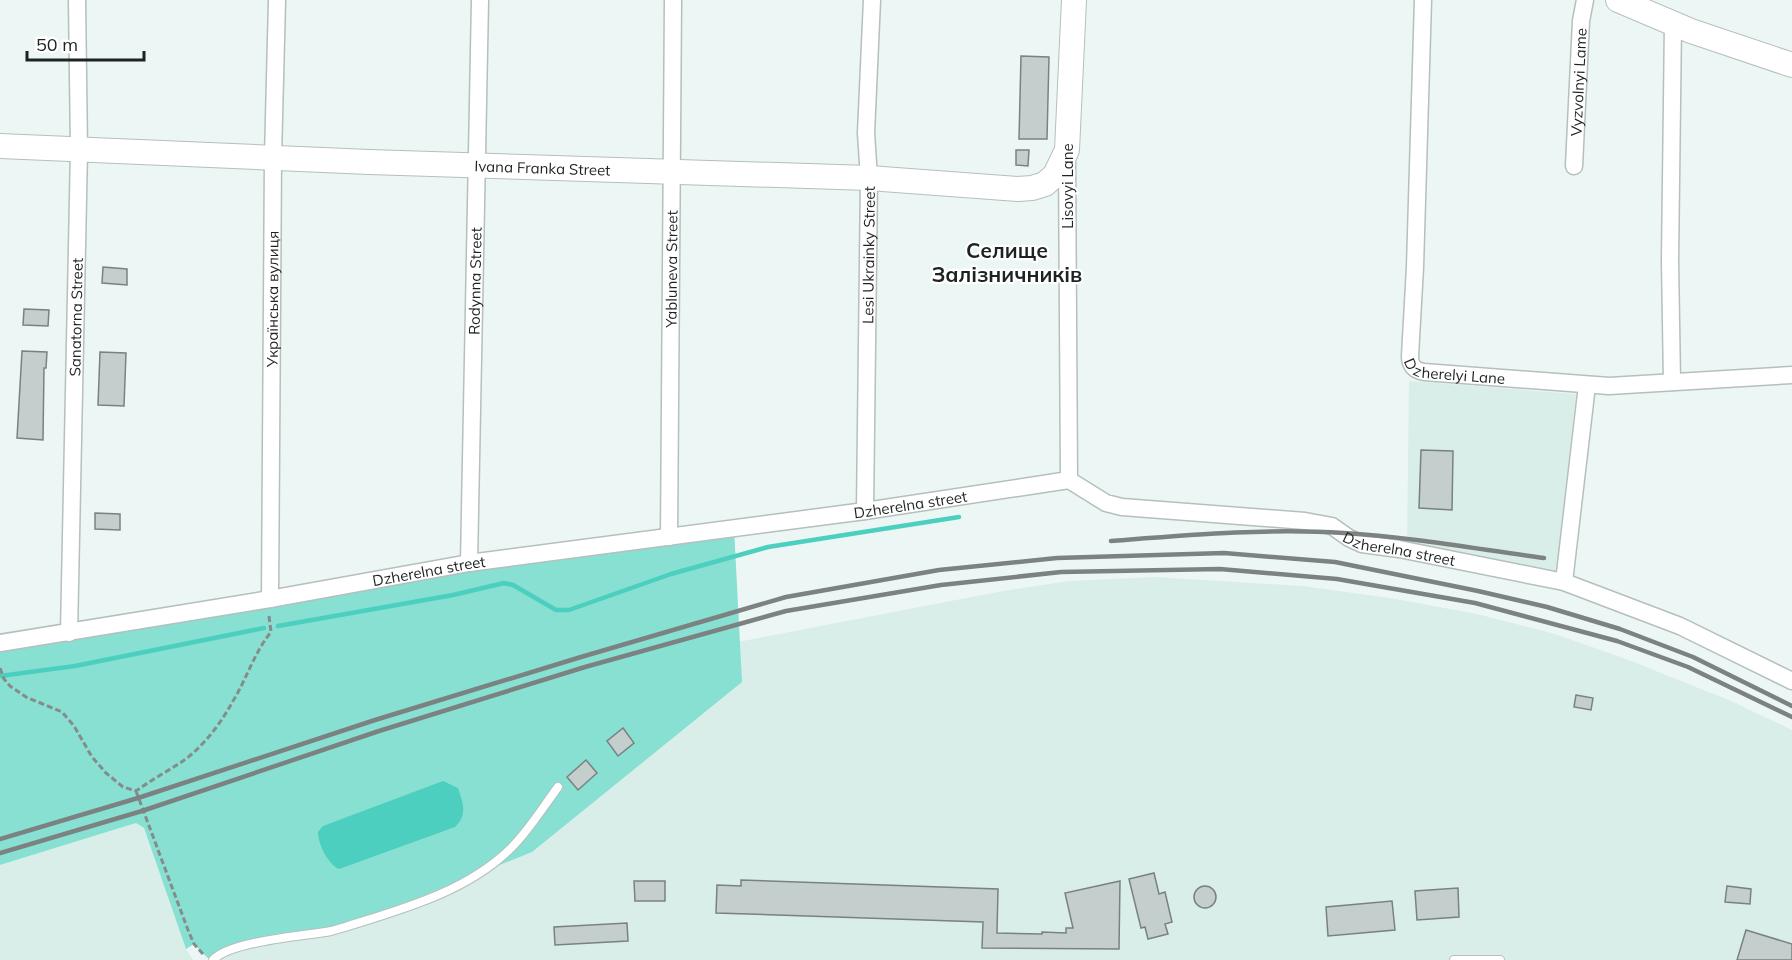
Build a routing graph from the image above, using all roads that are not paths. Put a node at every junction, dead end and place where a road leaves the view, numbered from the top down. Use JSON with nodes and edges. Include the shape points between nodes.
{"nodes":[{"id":1,"x":77,"y":0,"type":"edge"},
{"id":2,"x":277,"y":0,"type":"edge"},
{"id":3,"x":480,"y":0,"type":"edge"},
{"id":4,"x":674,"y":0,"type":"edge"},
{"id":5,"x":872,"y":0,"type":"edge"},
{"id":6,"x":1074,"y":0,"type":"edge"},
{"id":7,"x":1423,"y":0,"type":"edge"},
{"id":8,"x":1585,"y":0,"type":"edge"},
{"id":9,"x":1618,"y":0,"type":"edge"},
{"id":10,"x":1672,"y":23,"type":"junction"},
{"id":11,"x":1792,"y":66,"type":"edge"},
{"id":12,"x":0,"y":146,"type":"edge"},
{"id":13,"x":79,"y":150,"type":"junction"},
{"id":14,"x":1066,"y":150,"type":"junction"},
{"id":15,"x":273,"y":157,"type":"junction"},
{"id":16,"x":477,"y":165,"type":"junction"},
{"id":17,"x":1574,"y":166,"type":"dead end"},
{"id":18,"x":672,"y":170,"type":"junction"},
{"id":19,"x":869,"y":178,"type":"junction"},
{"id":20,"x":1792,"y":375,"type":"edge"},
{"id":21,"x":1672,"y":382,"type":"junction"},
{"id":22,"x":1587,"y":385,"type":"junction"},
{"id":23,"x":1069,"y":480,"type":"junction"},
{"id":24,"x":865,"y":511,"type":"junction"},
{"id":25,"x":669,"y":537,"type":"junction"},
{"id":26,"x":469,"y":563,"type":"junction"},
{"id":27,"x":1564,"y":582,"type":"junction"},
{"id":28,"x":270,"y":599,"type":"junction"},
{"id":29,"x":69,"y":633,"type":"junction"},
{"id":30,"x":0,"y":643,"type":"edge"},
{"id":31,"x":1792,"y":681,"type":"edge"},
{"id":32,"x":558,"y":787,"type":"dead end"},
{"id":33,"x":212,"y":960,"type":"edge"},
{"id":34,"x":1455,"y":960,"type":"edge"},
{"id":35,"x":1500,"y":960,"type":"edge"}],
"edges":[{"from":1,"to":13,"type":"street","name":"Sanatorna Street"},
{"from":2,"to":15,"type":"street","name":"Українська вулиця"},
{"from":3,"to":16,"type":"street","name":"Rodynna Street"},
{"from":4,"to":18,"type":"street","name":"Yabluneva Street"},
{"from":5,"to":19,"type":"street","name":"Lesi Ukrainky Street","via":[[866,134]]},
{"from":6,"to":14,"type":"street","name":"Lisovyi Lane"},
{"from":7,"to":22,"type":"street","name":"Dzherelyi Lane","via":[[1410,363],[1424,372]]},
{"from":8,"to":17,"type":"street","name":"Vyzvolnyi Lame"},
{"from":9,"to":10,"type":"street"},
{"from":10,"to":11,"type":"street"},
{"from":10,"to":21,"type":"street"},
{"from":12,"to":13,"type":"street","name":"Ivana Franka Street"},
{"from":13,"to":15,"type":"street","name":"Ivana Franka Street"},
{"from":13,"to":29,"type":"street","name":"Sanatorna Street"},
{"from":14,"to":19,"type":"street","name":"Ivana Franka Street","via":[[1055,175],[1032,188]]},
{"from":14,"to":23,"type":"street","name":"Lisovyi Lane"},
{"from":15,"to":16,"type":"street","name":"Ivana Franka Street"},
{"from":15,"to":28,"type":"street","name":"Українська вулиця"},
{"from":16,"to":18,"type":"street","name":"Ivana Franka Street"},
{"from":16,"to":26,"type":"street","name":"Rodynna Street"},
{"from":18,"to":19,"type":"street","name":"Ivana Franka Street"},
{"from":18,"to":25,"type":"street","name":"Yabluneva Street"},
{"from":19,"to":24,"type":"street","name":"Lesi Ukrainky Street"},
{"from":20,"to":21,"type":"street","name":"Dzherelyi Lane"},
{"from":21,"to":22,"type":"street","name":"Dzherelyi Lane"},
{"from":22,"to":27,"type":"street"},
{"from":23,"to":24,"type":"street","name":"Dzherelna street"},
{"from":23,"to":27,"type":"street","name":"Dzherelna street","via":[[1106,503],[1122,507],[1305,521],[1332,526],[1362,544]]},
{"from":24,"to":25,"type":"street","name":"Dzherelna street"},
{"from":25,"to":26,"type":"street","name":"Dzherelna street"},
{"from":26,"to":28,"type":"street","name":"Dzherelna street"},
{"from":27,"to":31,"type":"street","name":"Dzherelna street","via":[[1680,626]]},
{"from":28,"to":29,"type":"street","name":"Dzherelna street"},
{"from":29,"to":30,"type":"street","name":"Dzherelna street"},
{"from":32,"to":33,"type":"lane","via":[[512,848],[468,880],[345,927],[239,946]]},
{"from":34,"to":35,"type":"lane"}]}
